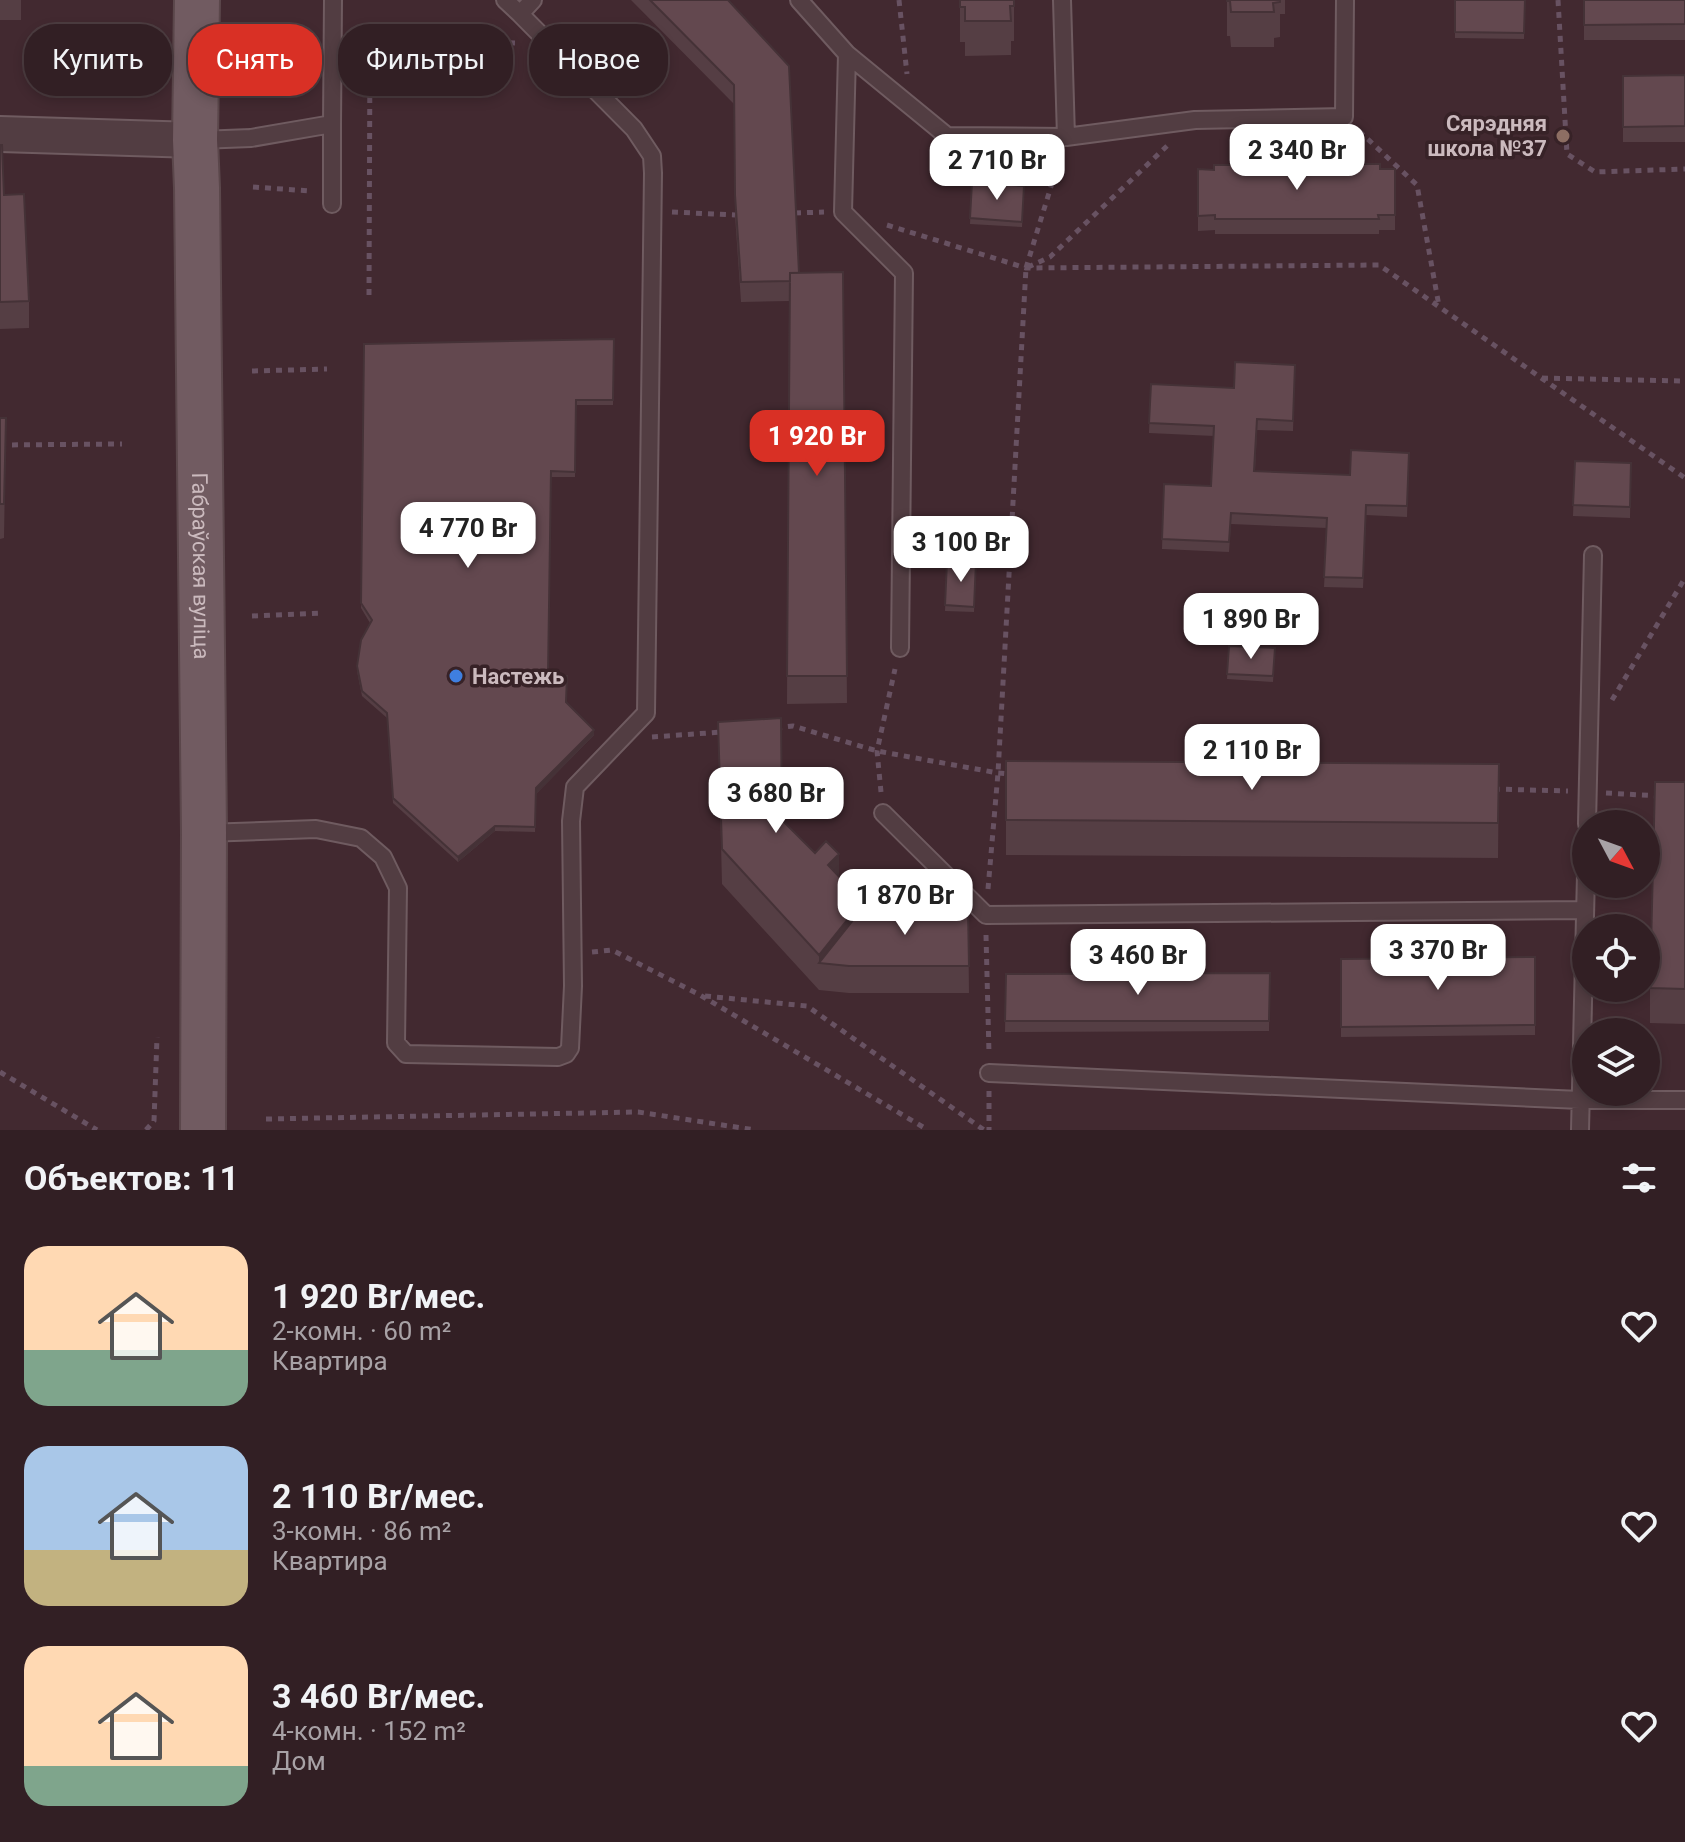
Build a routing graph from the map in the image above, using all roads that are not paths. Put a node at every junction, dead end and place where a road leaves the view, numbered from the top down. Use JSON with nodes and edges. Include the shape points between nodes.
{"nodes":[{"id":1,"x":197,"y":0,"type":"edge"},
{"id":2,"x":333,"y":0,"type":"edge"},
{"id":3,"x":505,"y":0,"type":"edge"},
{"id":4,"x":533,"y":0,"type":"edge"},
{"id":5,"x":799,"y":0,"type":"edge"},
{"id":6,"x":1062,"y":0,"type":"edge"},
{"id":7,"x":1345,"y":0,"type":"edge"},
{"id":8,"x":520,"y":14,"type":"junction"},
{"id":9,"x":847,"y":54,"type":"junction"},
{"id":10,"x":332,"y":124,"type":"junction"},
{"id":11,"x":0,"y":134,"type":"edge"},
{"id":12,"x":1066,"y":137,"type":"junction"},
{"id":13,"x":195,"y":140,"type":"junction"},
{"id":14,"x":332,"y":198,"type":"road end"},
{"id":15,"x":1593,"y":555,"type":"dead end"},
{"id":16,"x":900,"y":648,"type":"road end"},
{"id":17,"x":1587,"y":810,"type":"edge"},
{"id":18,"x":883,"y":813,"type":"road end"},
{"id":19,"x":204,"y":833,"type":"junction"},
{"id":20,"x":1585,"y":898,"type":"edge"},
{"id":21,"x":1585,"y":910,"type":"junction"},
{"id":22,"x":1582,"y":1018,"type":"edge"},
{"id":23,"x":989,"y":1073,"type":"road end"},
{"id":24,"x":1572,"y":1100,"type":"edge"},
{"id":25,"x":1660,"y":1100,"type":"edge"},
{"id":26,"x":1685,"y":1100,"type":"edge"},
{"id":27,"x":1580,"y":1106,"type":"edge"},
{"id":28,"x":203,"y":1130,"type":"edge"},
{"id":29,"x":1580,"y":1130,"type":"edge"}],
"edges":[{"from":1,"to":13,"type":"main road","name":"Габраўская вуліца"},
{"from":2,"to":10,"type":"lane"},
{"from":3,"to":8,"type":"lane"},
{"from":4,"to":8,"type":"lane"},
{"from":5,"to":9,"type":"lane"},
{"from":6,"to":12,"type":"lane"},
{"from":7,"to":12,"type":"lane","via":[[1344,117],[1195,120]]},
{"from":8,"to":19,"type":"lane","via":[[634,129],[652,156],[646,713],[575,787],[571,1042],[566,1054],[406,1054],[396,1043],[398,888],[383,857],[361,838],[316,829]]},
{"from":9,"to":12,"type":"lane","via":[[947,136]]},
{"from":9,"to":16,"type":"lane","via":[[843,212],[904,273]]},
{"from":10,"to":13,"type":"lane","via":[[251,138]]},
{"from":10,"to":14,"type":"lane"},
{"from":11,"to":13,"type":"street"},
{"from":13,"to":19,"type":"main road","name":"Габраўская вуліца"},
{"from":15,"to":17,"type":"lane"},
{"from":18,"to":21,"type":"lane","via":[[986,915]]},
{"from":19,"to":28,"type":"main road","name":"Габраўская вуліца"},
{"from":20,"to":21,"type":"lane"},
{"from":21,"to":22,"type":"lane"},
{"from":23,"to":24,"type":"lane"},
{"from":25,"to":26,"type":"lane"},
{"from":27,"to":29,"type":"lane"}]}
